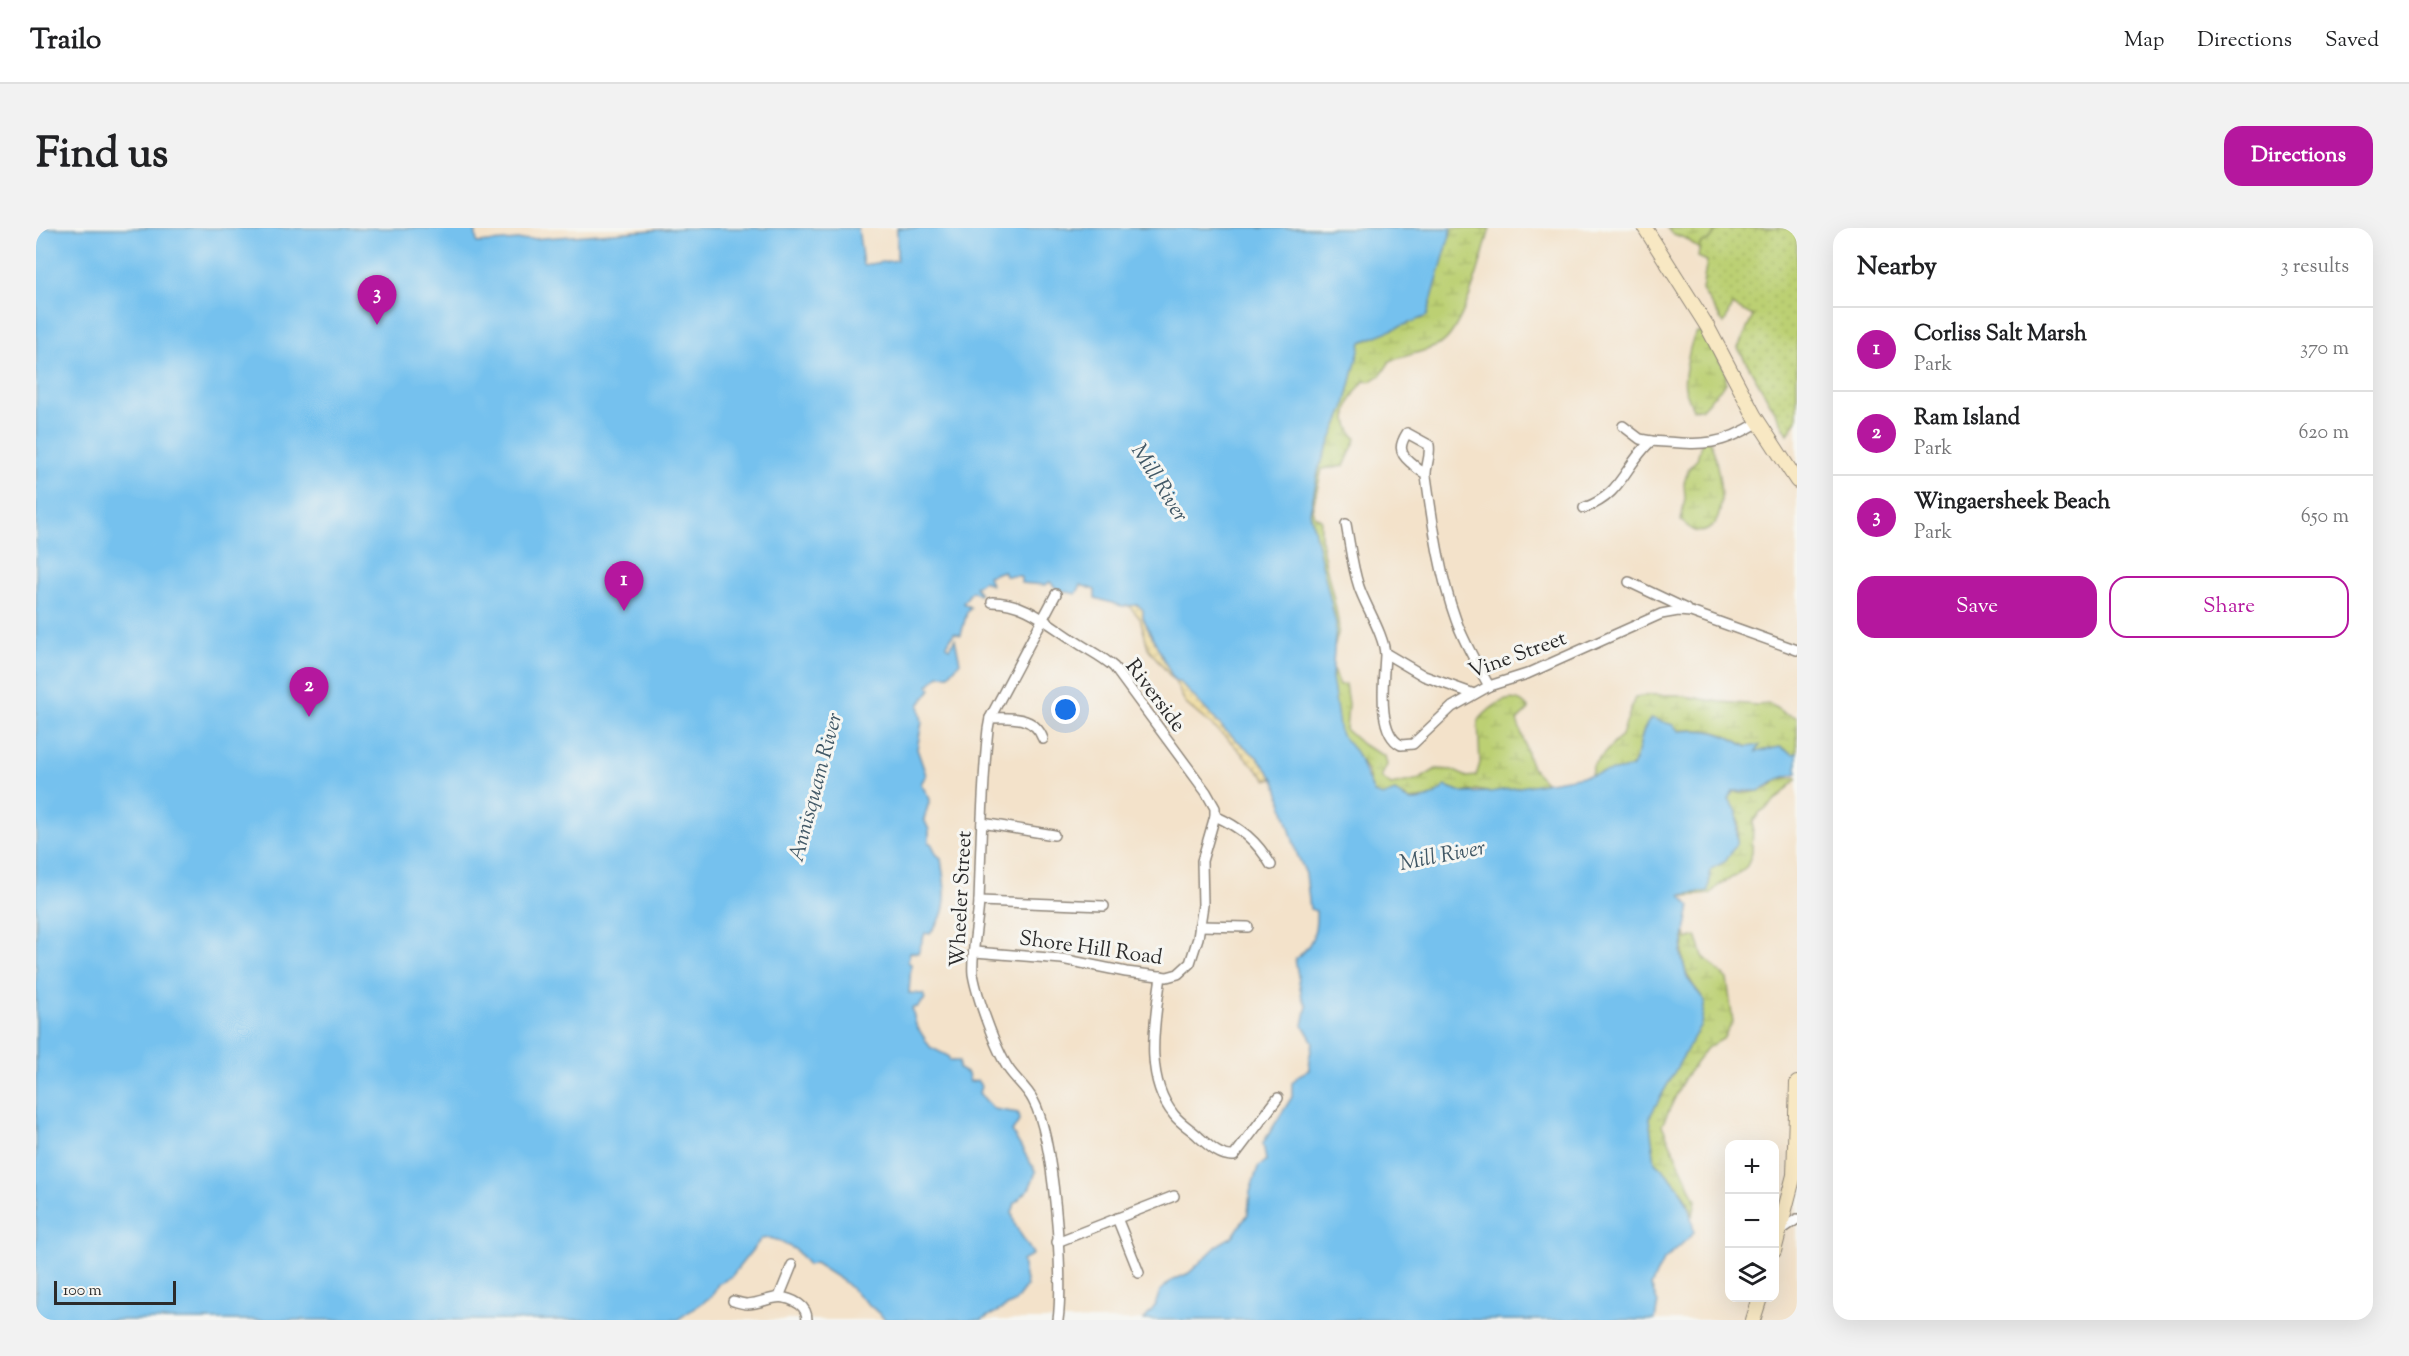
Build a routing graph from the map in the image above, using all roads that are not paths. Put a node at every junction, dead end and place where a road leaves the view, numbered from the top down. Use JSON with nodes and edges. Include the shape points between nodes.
{"nodes":[{"id":1,"x":1645,"y":228,"type":"edge"},
{"id":2,"x":1759,"y":422,"type":"junction"},
{"id":3,"x":1623,"y":426,"type":"dead end"},
{"id":4,"x":1650,"y":441,"type":"junction"},
{"id":5,"x":1425,"y":473,"type":"dead end"},
{"id":6,"x":1797,"y":481,"type":"edge"},
{"id":7,"x":1584,"y":508,"type":"dead end"},
{"id":8,"x":1346,"y":524,"type":"dead end"},
{"id":9,"x":1629,"y":582,"type":"dead end"},
{"id":10,"x":1056,"y":594,"type":"dead end"},
{"id":11,"x":992,"y":602,"type":"dead end"},
{"id":12,"x":1691,"y":612,"type":"junction"},
{"id":13,"x":1043,"y":618,"type":"junction"},
{"id":14,"x":1797,"y":650,"type":"edge"},
{"id":15,"x":1385,"y":653,"type":"junction"},
{"id":16,"x":1489,"y":686,"type":"junction"},
{"id":17,"x":1474,"y":694,"type":"junction"},
{"id":18,"x":990,"y":718,"type":"junction"},
{"id":19,"x":1043,"y":739,"type":"dead end"},
{"id":20,"x":1215,"y":816,"type":"junction"},
{"id":21,"x":982,"y":823,"type":"junction"},
{"id":22,"x":1054,"y":835,"type":"dead end"},
{"id":23,"x":1271,"y":865,"type":"dead end"},
{"id":24,"x":979,"y":901,"type":"junction"},
{"id":25,"x":1104,"y":906,"type":"dead end"},
{"id":26,"x":1199,"y":926,"type":"junction"},
{"id":27,"x":1248,"y":927,"type":"dead end"},
{"id":28,"x":975,"y":952,"type":"junction"},
{"id":29,"x":1161,"y":976,"type":"junction"},
{"id":30,"x":1797,"y":1083,"type":"edge"},
{"id":31,"x":1278,"y":1098,"type":"dead end"},
{"id":32,"x":1174,"y":1196,"type":"dead end"},
{"id":33,"x":1117,"y":1218,"type":"junction"},
{"id":34,"x":1797,"y":1219,"type":"edge"},
{"id":35,"x":1781,"y":1230,"type":"junction"},
{"id":36,"x":1057,"y":1242,"type":"junction"},
{"id":37,"x":1775,"y":1248,"type":"edge"},
{"id":38,"x":792,"y":1265,"type":"dead end"},
{"id":39,"x":1139,"y":1273,"type":"dead end"},
{"id":40,"x":779,"y":1297,"type":"junction"},
{"id":41,"x":733,"y":1301,"type":"dead end"},
{"id":42,"x":1759,"y":1302,"type":"edge"},
{"id":43,"x":807,"y":1320,"type":"edge"},
{"id":44,"x":1058,"y":1320,"type":"edge"},
{"id":45,"x":1753,"y":1320,"type":"edge"}],
"edges":[{"from":1,"to":2,"type":"main road","via":[[1707,326]]},
{"from":2,"to":4,"type":"street","via":[[1722,442]]},
{"from":2,"to":6,"type":"main road"},
{"from":3,"to":4,"type":"street","via":[[1640,439]]},
{"from":4,"to":7,"type":"street","via":[[1607,497]]},
{"from":5,"to":16,"type":"street","via":[[1447,592],[1466,644]]},
{"from":8,"to":15,"type":"street","via":[[1359,586]]},
{"from":9,"to":12,"type":"street","name":"Vine Street"},
{"from":10,"to":13,"type":"street","name":"Wheeler Street"},
{"from":11,"to":13,"type":"street","via":[[1011,604]]},
{"from":12,"to":14,"type":"street","name":"Vine Street"},
{"from":12,"to":16,"type":"street","name":"Vine Street","via":[[1661,614],[1527,674]]},
{"from":13,"to":18,"type":"street","name":"Wheeler Street"},
{"from":13,"to":20,"type":"street","name":"Riverside","via":[[1114,667],[1211,800]]},
{"from":15,"to":17,"type":"street","name":"Vine Street","via":[[1411,670]]},
{"from":15,"to":17,"type":"street","via":[[1386,724],[1391,738],[1401,745],[1418,741],[1452,707]]},
{"from":16,"to":17,"type":"street","name":"Vine Street"},
{"from":18,"to":19,"type":"street","via":[[1025,720],[1035,726]]},
{"from":18,"to":21,"type":"street","name":"Wheeler Street"},
{"from":20,"to":23,"type":"street","via":[[1245,832]]},
{"from":20,"to":26,"type":"street","name":"Shore Hill Road","via":[[1202,861],[1203,905]]},
{"from":21,"to":22,"type":"street"},
{"from":21,"to":24,"type":"street","name":"Wheeler Street"},
{"from":24,"to":25,"type":"street"},
{"from":24,"to":28,"type":"street","name":"Wheeler Street"},
{"from":26,"to":27,"type":"street"},
{"from":26,"to":29,"type":"street","name":"Shore Hill Road","via":[[1194,954],[1185,970]]},
{"from":28,"to":29,"type":"street","name":"Shore Hill Road","via":[[1062,959]]},
{"from":28,"to":36,"type":"street","name":"Wheeler Street","via":[[973,972],[997,1043],[1006,1065],[1038,1111],[1051,1167]]},
{"from":29,"to":31,"type":"street","via":[[1154,1056],[1160,1089],[1175,1116],[1229,1157],[1234,1156]]},
{"from":30,"to":35,"type":"main road","via":[[1794,1175]]},
{"from":32,"to":33,"type":"street"},
{"from":33,"to":36,"type":"street"},
{"from":33,"to":39,"type":"street"},
{"from":34,"to":35,"type":"street"},
{"from":35,"to":37,"type":"main road"},
{"from":36,"to":44,"type":"street","name":"Wheeler Street"},
{"from":38,"to":40,"type":"street"},
{"from":40,"to":41,"type":"street","via":[[746,1304]]},
{"from":40,"to":43,"type":"street","via":[[802,1306]]},
{"from":42,"to":45,"type":"main road"}]}
